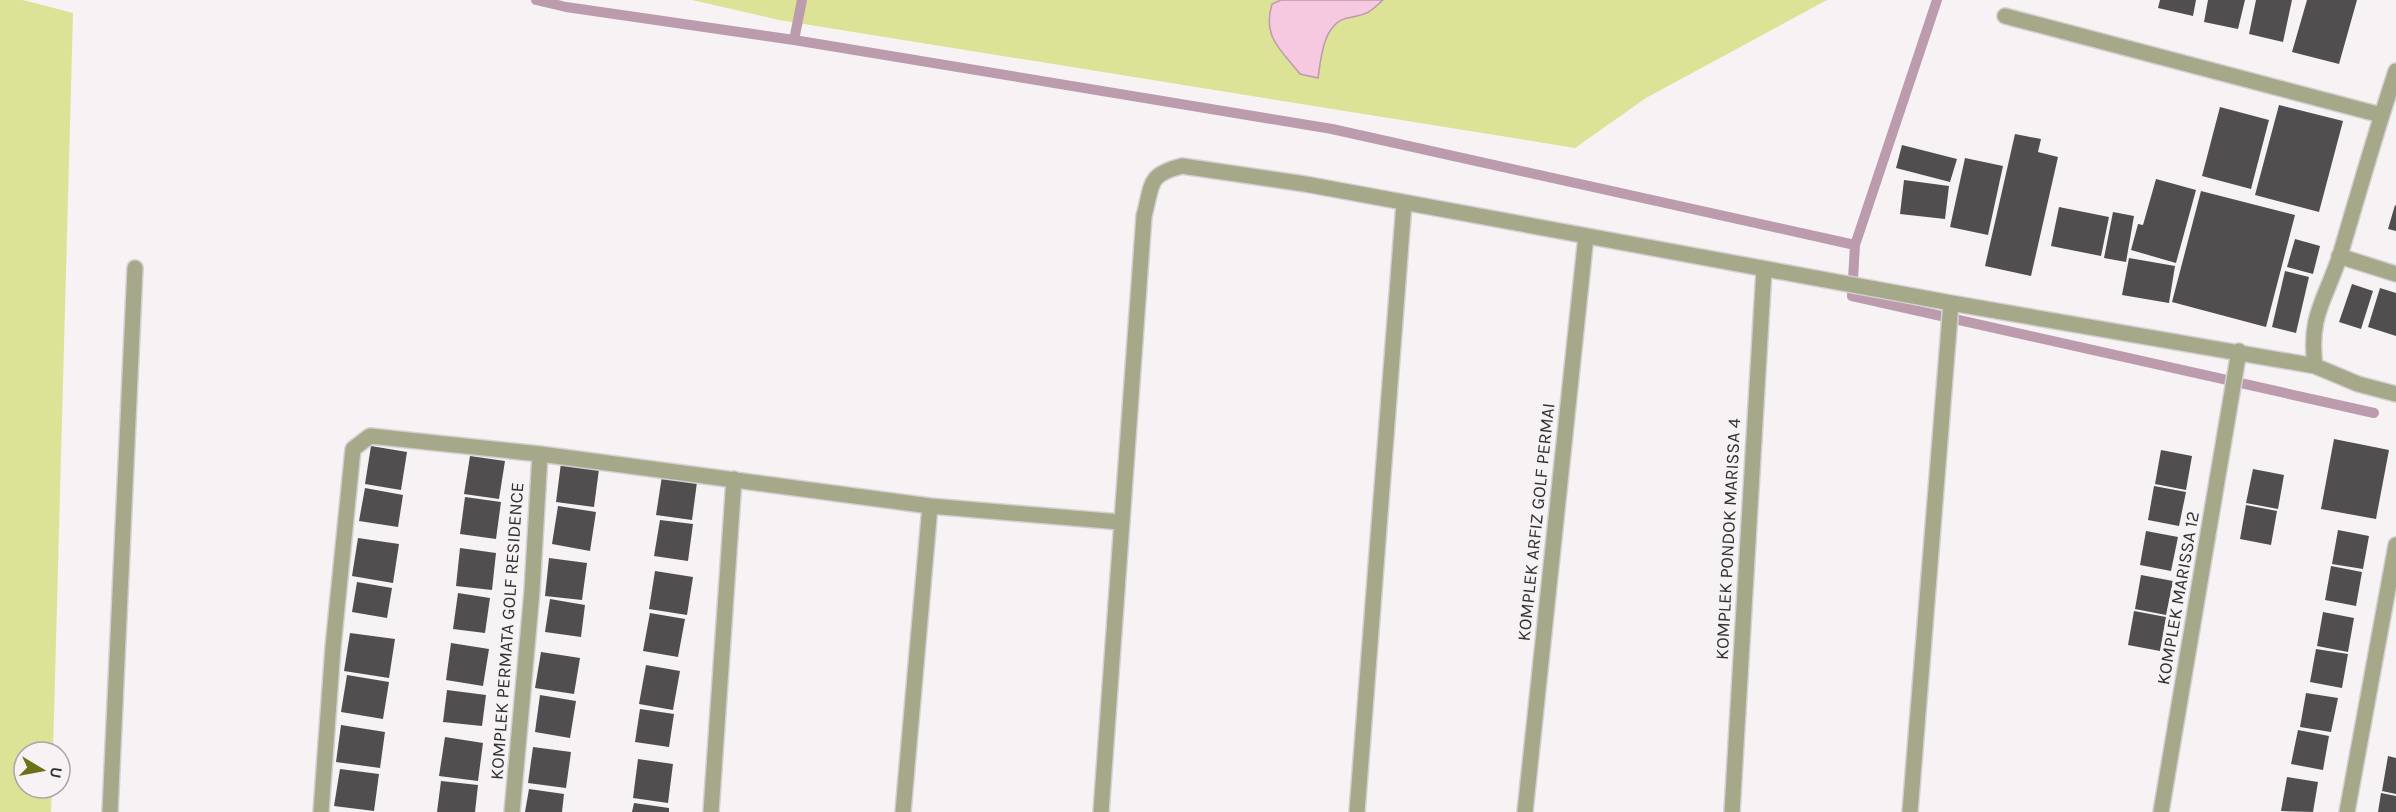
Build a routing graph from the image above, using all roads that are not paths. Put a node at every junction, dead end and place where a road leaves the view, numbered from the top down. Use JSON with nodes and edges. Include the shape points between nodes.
{"nodes":[{"id":1,"x":2005,"y":16,"type":"dead end"},
{"id":2,"x":2396,"y":71,"type":"edge"},
{"id":3,"x":2381,"y":115,"type":"junction"},
{"id":4,"x":1404,"y":203,"type":"junction"},
{"id":5,"x":1586,"y":236,"type":"junction"},
{"id":6,"x":2339,"y":256,"type":"junction"},
{"id":7,"x":135,"y":268,"type":"dead end"},
{"id":8,"x":1764,"y":269,"type":"junction"},
{"id":9,"x":2396,"y":274,"type":"edge"},
{"id":10,"x":1951,"y":303,"type":"junction"},
{"id":11,"x":2240,"y":351,"type":"junction"},
{"id":12,"x":2315,"y":366,"type":"junction"},
{"id":13,"x":2396,"y":394,"type":"edge"},
{"id":14,"x":540,"y":454,"type":"junction"},
{"id":15,"x":735,"y":479,"type":"junction"},
{"id":16,"x":930,"y":506,"type":"junction"},
{"id":17,"x":1120,"y":522,"type":"junction"},
{"id":18,"x":2396,"y":545,"type":"edge"},
{"id":19,"x":110,"y":812,"type":"edge"},
{"id":20,"x":321,"y":812,"type":"edge"},
{"id":21,"x":512,"y":812,"type":"edge"},
{"id":22,"x":711,"y":812,"type":"edge"},
{"id":23,"x":903,"y":812,"type":"edge"},
{"id":24,"x":1101,"y":812,"type":"edge"},
{"id":25,"x":1357,"y":812,"type":"edge"},
{"id":26,"x":1525,"y":812,"type":"edge"},
{"id":27,"x":1732,"y":812,"type":"edge"},
{"id":28,"x":1910,"y":812,"type":"edge"},
{"id":29,"x":2161,"y":812,"type":"edge"},
{"id":30,"x":2347,"y":812,"type":"edge"}],
"edges":[{"from":1,"to":3,"type":"street"},
{"from":2,"to":3,"type":"street"},
{"from":3,"to":6,"type":"street"},
{"from":4,"to":5,"type":"street"},
{"from":4,"to":17,"type":"street","via":[[1182,166],[1154,177],[1144,216]]},
{"from":4,"to":25,"type":"street"},
{"from":5,"to":8,"type":"street"},
{"from":5,"to":26,"type":"street","name":"KOMPLEK ARFIZ GOLF PERMAI"},
{"from":6,"to":9,"type":"street"},
{"from":6,"to":12,"type":"street","via":[[2315,320]]},
{"from":7,"to":19,"type":"street"},
{"from":8,"to":10,"type":"street"},
{"from":8,"to":27,"type":"street","name":"KOMPLEK PONDOK MARISSA 4"},
{"from":10,"to":11,"type":"street"},
{"from":10,"to":28,"type":"street"},
{"from":11,"to":12,"type":"street"},
{"from":11,"to":29,"type":"street","name":"KOMPLEK MARISSA 12"},
{"from":12,"to":13,"type":"street"},
{"from":14,"to":15,"type":"street"},
{"from":14,"to":20,"type":"street","via":[[370,436],[353,449]]},
{"from":14,"to":21,"type":"street","name":"KOMPLEK PERMATA GOLF RESIDENCE"},
{"from":15,"to":16,"type":"street"},
{"from":15,"to":22,"type":"street"},
{"from":16,"to":17,"type":"street"},
{"from":16,"to":23,"type":"street"},
{"from":17,"to":24,"type":"street"},
{"from":18,"to":30,"type":"street"}]}
